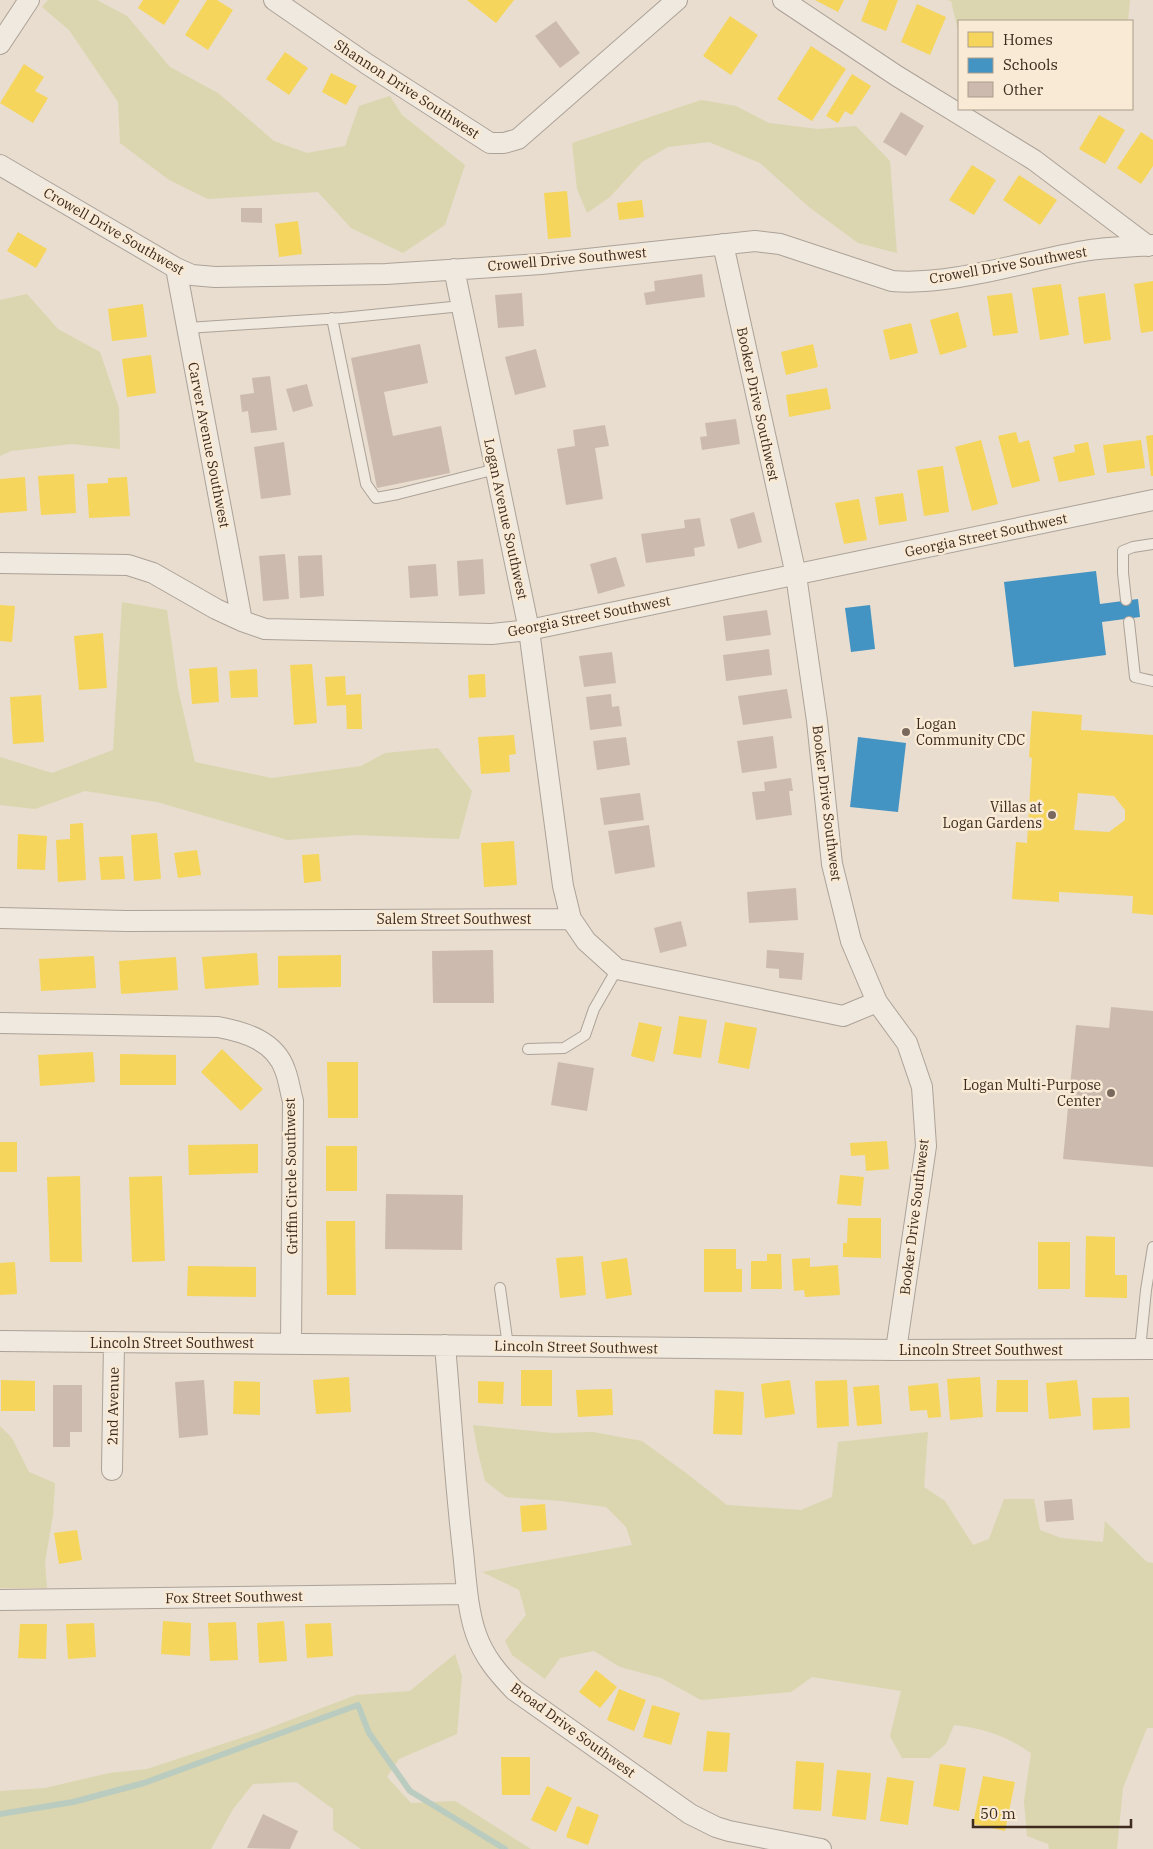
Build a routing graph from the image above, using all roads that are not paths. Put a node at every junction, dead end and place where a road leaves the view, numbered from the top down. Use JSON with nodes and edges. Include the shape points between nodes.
{"nodes":[{"id":1,"x":29,"y":0,"type":"edge"},
{"id":2,"x":274,"y":0,"type":"edge"},
{"id":3,"x":677,"y":0,"type":"edge"},
{"id":4,"x":783,"y":0,"type":"edge"},
{"id":5,"x":0,"y":44,"type":"edge"},
{"id":6,"x":0,"y":165,"type":"edge"},
{"id":7,"x":723,"y":244,"type":"junction"},
{"id":8,"x":1151,"y":246,"type":"edge"},
{"id":9,"x":176,"y":268,"type":"junction"},
{"id":10,"x":454,"y":269,"type":"junction"},
{"id":11,"x":462,"y":306,"type":"junction"},
{"id":12,"x":332,"y":318,"type":"junction"},
{"id":13,"x":187,"y":328,"type":"junction"},
{"id":14,"x":496,"y":469,"type":"junction"},
{"id":15,"x":1153,"y":500,"type":"edge"},
{"id":16,"x":1153,"y":544,"type":"edge"},
{"id":17,"x":0,"y":564,"type":"edge"},
{"id":18,"x":796,"y":575,"type":"junction"},
{"id":19,"x":1126,"y":600,"type":"dead end"},
{"id":20,"x":242,"y":621,"type":"junction"},
{"id":21,"x":1129,"y":622,"type":"dead end"},
{"id":22,"x":529,"y":630,"type":"junction"},
{"id":23,"x":1153,"y":681,"type":"edge"},
{"id":24,"x":0,"y":918,"type":"edge"},
{"id":25,"x":572,"y":919,"type":"junction"},
{"id":26,"x":617,"y":969,"type":"junction"},
{"id":27,"x":877,"y":1002,"type":"junction"},
{"id":28,"x":0,"y":1024,"type":"edge"},
{"id":29,"x":528,"y":1049,"type":"dead end"},
{"id":30,"x":1153,"y":1247,"type":"edge"},
{"id":31,"x":500,"y":1288,"type":"dead end"},
{"id":32,"x":0,"y":1341,"type":"edge"},
{"id":33,"x":114,"y":1342,"type":"junction"},
{"id":34,"x":291,"y":1344,"type":"junction"},
{"id":35,"x":445,"y":1345,"type":"junction"},
{"id":36,"x":508,"y":1346,"type":"junction"},
{"id":37,"x":1146,"y":1349,"type":"edge"},
{"id":38,"x":896,"y":1350,"type":"junction"},
{"id":39,"x":112,"y":1470,"type":"dead end"},
{"id":40,"x":468,"y":1594,"type":"junction"},
{"id":41,"x":0,"y":1600,"type":"edge"},
{"id":42,"x":726,"y":1840,"type":"edge"},
{"id":43,"x":821,"y":1849,"type":"edge"}],
"edges":[{"from":1,"to":5,"type":"street"},
{"from":2,"to":3,"type":"street","name":"Shannon Drive Southwest","via":[[490,143],[504,144],[518,139]]},
{"from":4,"to":8,"type":"street","via":[[897,76],[1034,160]]},
{"from":6,"to":9,"type":"street","name":"Crowell Drive Southwest"},
{"from":7,"to":8,"type":"street","name":"Crowell Drive Southwest","via":[[755,241],[780,244],[892,281],[911,283],[968,275],[1086,250]]},
{"from":7,"to":10,"type":"street","name":"Crowell Drive Southwest","via":[[541,264]]},
{"from":7,"to":18,"type":"street","name":"Booker Drive Southwest"},
{"from":9,"to":10,"type":"street","name":"Crowell Drive Southwest","via":[[192,275],[216,278]]},
{"from":9,"to":13,"type":"street","name":"Carver Avenue Southwest"},
{"from":10,"to":11,"type":"street","name":"Logan Avenue Southwest"},
{"from":11,"to":12,"type":"lane"},
{"from":11,"to":14,"type":"street","name":"Logan Avenue Southwest"},
{"from":12,"to":13,"type":"lane"},
{"from":12,"to":14,"type":"lane","via":[[366,484],[376,498]]},
{"from":13,"to":20,"type":"street","name":"Carver Avenue Southwest"},
{"from":14,"to":22,"type":"street","name":"Logan Avenue Southwest"},
{"from":15,"to":18,"type":"street","name":"Georgia Street Southwest"},
{"from":16,"to":19,"type":"lane","via":[[1133,546],[1123,551]]},
{"from":17,"to":20,"type":"street","name":"Georgia Street Southwest","via":[[128,565],[153,573]]},
{"from":18,"to":22,"type":"street","name":"Georgia Street Southwest"},
{"from":18,"to":27,"type":"street","name":"Booker Drive Southwest","via":[[817,721],[832,864],[852,941]]},
{"from":20,"to":22,"type":"street","name":"Georgia Street Southwest","via":[[265,628],[492,634]]},
{"from":21,"to":23,"type":"lane","via":[[1135,677]]},
{"from":22,"to":25,"type":"street","name":"Logan Avenue Southwest","via":[[563,886]]},
{"from":24,"to":25,"type":"street","name":"Salem Street Southwest","via":[[127,921]]},
{"from":25,"to":26,"type":"street","via":[[586,941]]},
{"from":26,"to":27,"type":"street","via":[[843,1016]]},
{"from":26,"to":29,"type":"lane","via":[[594,1009],[585,1035],[564,1048]]},
{"from":27,"to":38,"type":"street","name":"Booker Drive Southwest","via":[[907,1043],[922,1087],[926,1146]]},
{"from":28,"to":34,"type":"street","name":"Griffin Circle Southwest","via":[[218,1027],[259,1039],[276,1054],[285,1069],[293,1101]]},
{"from":30,"to":37,"type":"lane","via":[[1146,1290]]},
{"from":31,"to":36,"type":"lane"},
{"from":32,"to":33,"type":"street","name":"Lincoln Street Southwest"},
{"from":33,"to":34,"type":"street","name":"Lincoln Street Southwest"},
{"from":33,"to":39,"type":"street","name":"2nd Avenue"},
{"from":34,"to":35,"type":"street","name":"Lincoln Street Southwest"},
{"from":35,"to":36,"type":"street","name":"Lincoln Street Southwest"},
{"from":35,"to":40,"type":"street","name":"Broad Drive Southwest"},
{"from":36,"to":38,"type":"street","name":"Lincoln Street Southwest"},
{"from":37,"to":38,"type":"street","name":"Lincoln Street Southwest"},
{"from":40,"to":41,"type":"street","name":"Fox Street Southwest"},
{"from":40,"to":42,"type":"street","name":"Broad Drive Southwest","via":[[475,1632],[485,1654],[514,1690],[690,1814],[716,1827]]},
{"from":42,"to":43,"type":"street","name":"Broad Drive Southwest"}]}
